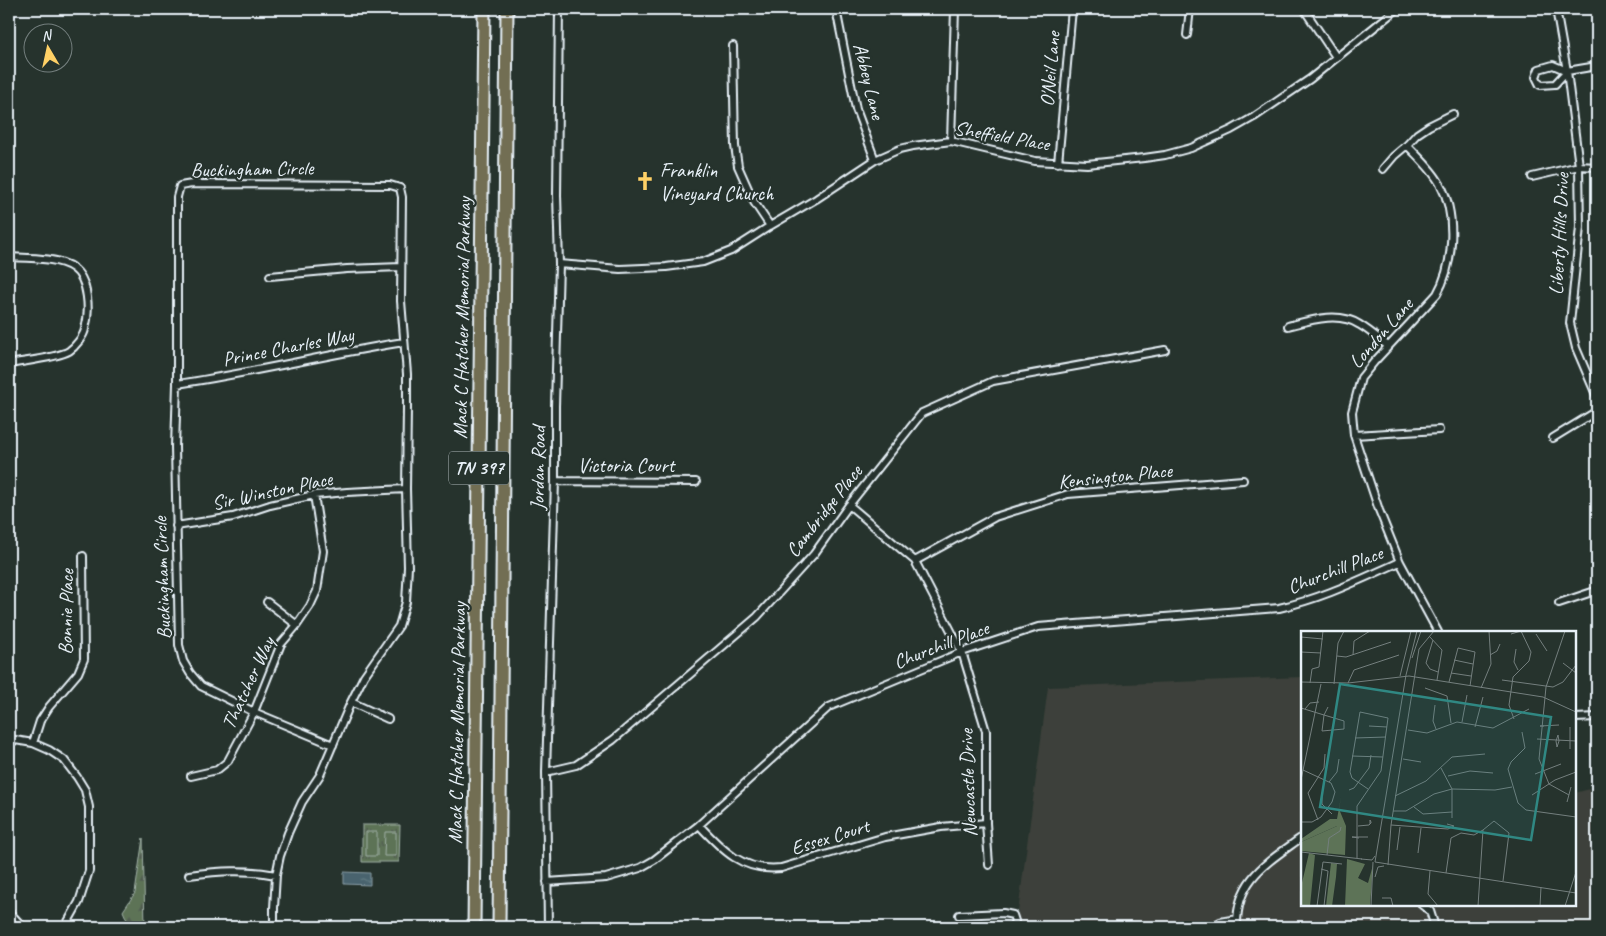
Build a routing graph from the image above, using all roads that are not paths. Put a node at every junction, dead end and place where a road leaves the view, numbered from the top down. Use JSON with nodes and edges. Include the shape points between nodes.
{"nodes":[{"id":1,"x":484,"y":9,"type":"edge"},
{"id":2,"x":507,"y":9,"type":"edge"},
{"id":3,"x":559,"y":9,"type":"edge"},
{"id":4,"x":836,"y":9,"type":"edge"},
{"id":5,"x":955,"y":9,"type":"edge"},
{"id":6,"x":1072,"y":9,"type":"edge"},
{"id":7,"x":1190,"y":9,"type":"edge"},
{"id":8,"x":1304,"y":9,"type":"edge"},
{"id":9,"x":1397,"y":9,"type":"edge"},
{"id":10,"x":1556,"y":9,"type":"edge"},
{"id":11,"x":1187,"y":35,"type":"dead end"},
{"id":12,"x":733,"y":46,"type":"dead end"},
{"id":13,"x":1336,"y":57,"type":"junction"},
{"id":14,"x":1597,"y":66,"type":"edge"},
{"id":15,"x":1568,"y":71,"type":"junction"},
{"id":16,"x":1453,"y":114,"type":"dead end"},
{"id":17,"x":951,"y":141,"type":"junction"},
{"id":18,"x":1408,"y":145,"type":"junction"},
{"id":19,"x":875,"y":160,"type":"junction"},
{"id":20,"x":1058,"y":163,"type":"junction"},
{"id":21,"x":1579,"y":166,"type":"junction"},
{"id":22,"x":1597,"y":167,"type":"edge"},
{"id":23,"x":1382,"y":169,"type":"dead end"},
{"id":24,"x":1532,"y":177,"type":"dead end"},
{"id":25,"x":770,"y":226,"type":"junction"},
{"id":26,"x":9,"y":256,"type":"edge"},
{"id":27,"x":559,"y":264,"type":"junction"},
{"id":28,"x":401,"y":267,"type":"junction"},
{"id":29,"x":270,"y":276,"type":"dead end"},
{"id":30,"x":1288,"y":326,"type":"dead end"},
{"id":31,"x":404,"y":342,"type":"junction"},
{"id":32,"x":1388,"y":346,"type":"junction"},
{"id":33,"x":1165,"y":350,"type":"dead end"},
{"id":34,"x":9,"y":364,"type":"edge"},
{"id":35,"x":177,"y":384,"type":"junction"},
{"id":36,"x":1597,"y":397,"type":"edge"},
{"id":37,"x":1597,"y":411,"type":"edge"},
{"id":38,"x":1439,"y":430,"type":"dead end"},
{"id":39,"x":1354,"y":435,"type":"junction"},
{"id":40,"x":1553,"y":438,"type":"dead end"},
{"id":41,"x":1243,"y":480,"type":"dead end"},
{"id":42,"x":555,"y":481,"type":"junction"},
{"id":43,"x":696,"y":482,"type":"dead end"},
{"id":44,"x":406,"y":490,"type":"junction"},
{"id":45,"x":314,"y":495,"type":"junction"},
{"id":46,"x":849,"y":505,"type":"junction"},
{"id":47,"x":176,"y":526,"type":"junction"},
{"id":48,"x":83,"y":556,"type":"dead end"},
{"id":49,"x":915,"y":561,"type":"junction"},
{"id":50,"x":1400,"y":562,"type":"junction"},
{"id":51,"x":1597,"y":588,"type":"edge"},
{"id":52,"x":267,"y":602,"type":"dead end"},
{"id":53,"x":1559,"y":603,"type":"dead end"},
{"id":54,"x":298,"y":625,"type":"junction"},
{"id":55,"x":1437,"y":631,"type":"edge"},
{"id":56,"x":962,"y":652,"type":"junction"},
{"id":57,"x":351,"y":702,"type":"junction"},
{"id":58,"x":254,"y":712,"type":"junction"},
{"id":59,"x":1597,"y":717,"type":"edge"},
{"id":60,"x":1576,"y":718,"type":"edge"},
{"id":61,"x":388,"y":719,"type":"dead end"},
{"id":62,"x":9,"y":739,"type":"edge"},
{"id":63,"x":33,"y":743,"type":"junction"},
{"id":64,"x":333,"y":745,"type":"junction"},
{"id":65,"x":546,"y":772,"type":"junction"},
{"id":66,"x":191,"y":776,"type":"dead end"},
{"id":67,"x":986,"y":823,"type":"junction"},
{"id":68,"x":699,"y":825,"type":"junction"},
{"id":69,"x":1301,"y":839,"type":"edge"},
{"id":70,"x":989,"y":865,"type":"dead end"},
{"id":71,"x":276,"y":875,"type":"junction"},
{"id":72,"x":189,"y":876,"type":"dead end"},
{"id":73,"x":547,"y":882,"type":"junction"},
{"id":74,"x":1423,"y":906,"type":"edge"},
{"id":75,"x":9,"y":912,"type":"edge"},
{"id":76,"x":958,"y":915,"type":"dead end"},
{"id":77,"x":1237,"y":919,"type":"junction"},
{"id":78,"x":23,"y":927,"type":"edge"},
{"id":79,"x":65,"y":927,"type":"edge"},
{"id":80,"x":274,"y":927,"type":"edge"},
{"id":81,"x":474,"y":927,"type":"edge"},
{"id":82,"x":499,"y":927,"type":"edge"},
{"id":83,"x":548,"y":927,"type":"edge"},
{"id":84,"x":1012,"y":927,"type":"edge"},
{"id":85,"x":1214,"y":927,"type":"edge"},
{"id":86,"x":1237,"y":927,"type":"edge"},
{"id":87,"x":1435,"y":927,"type":"edge"}],
"edges":[{"from":1,"to":81,"type":"highway","name":"Mack C Hatcher Memorial Parkway","number":"TN 397"},
{"from":2,"to":82,"type":"highway","name":"Mack C Hatcher Memorial Parkway","number":"TN 397"},
{"from":3,"to":27,"type":"street","name":"Jordan Road"},
{"from":4,"to":19,"type":"street","name":"Abbey Lane","via":[[856,109]]},
{"from":5,"to":17,"type":"street"},
{"from":6,"to":20,"type":"street","name":"O'Neil Lane"},
{"from":7,"to":11,"type":"street"},
{"from":8,"to":13,"type":"street"},
{"from":9,"to":13,"type":"street","name":"Sheffield Place"},
{"from":10,"to":15,"type":"street","name":"Liberty Hills Drive"},
{"from":12,"to":25,"type":"street","via":[[738,166],[754,202]]},
{"from":13,"to":20,"type":"street","name":"Sheffield Place","via":[[1254,117],[1191,148],[1126,161]]},
{"from":14,"to":15,"type":"street"},
{"from":15,"to":15,"type":"street","via":[[1554,65],[1539,69],[1536,77],[1540,85],[1555,84]]},
{"from":15,"to":21,"type":"street","name":"Liberty Hills Drive"},
{"from":16,"to":18,"type":"street","via":[[1417,134]]},
{"from":17,"to":19,"type":"street","name":"Sheffield Place","via":[[900,149]]},
{"from":17,"to":20,"type":"street","name":"Sheffield Place","via":[[1034,161]]},
{"from":18,"to":23,"type":"street"},
{"from":18,"to":32,"type":"street","name":"London Lane","via":[[1446,195],[1451,247],[1438,294]]},
{"from":19,"to":25,"type":"street","name":"Sheffield Place"},
{"from":21,"to":22,"type":"street"},
{"from":21,"to":24,"type":"street"},
{"from":21,"to":36,"type":"street","name":"Liberty Hills Drive","via":[[1580,227],[1570,323],[1576,348]]},
{"from":25,"to":27,"type":"street","name":"Sheffield Place","via":[[731,251],[704,262],[620,269]]},
{"from":26,"to":34,"type":"street","via":[[50,260],[74,268],[86,288],[87,308],[85,330],[70,350]]},
{"from":27,"to":42,"type":"street","name":"Jordan Road"},
{"from":28,"to":29,"type":"street"},
{"from":28,"to":31,"type":"street","name":"Buckingham Circle"},
{"from":28,"to":35,"type":"street","name":"Buckingham Circle","via":[[400,188],[364,184],[180,186],[177,197]]},
{"from":30,"to":32,"type":"street","via":[[1318,318],[1340,318],[1359,324]]},
{"from":31,"to":35,"type":"street","name":"Prince Charles Way"},
{"from":31,"to":44,"type":"street","name":"Buckingham Circle"},
{"from":32,"to":39,"type":"street","name":"London Lane","via":[[1361,378],[1352,412]]},
{"from":33,"to":46,"type":"street","name":"Cambridge Place","via":[[993,381],[922,413]]},
{"from":35,"to":47,"type":"street","name":"Buckingham Circle"},
{"from":37,"to":40,"type":"street"},
{"from":38,"to":39,"type":"street"},
{"from":39,"to":50,"type":"street","name":"London Lane"},
{"from":41,"to":49,"type":"street","name":"Kensington Place","via":[[1068,494],[995,516]]},
{"from":42,"to":43,"type":"street","name":"Victoria Court"},
{"from":42,"to":65,"type":"street","name":"Jordan Road"},
{"from":44,"to":45,"type":"street","name":"Sir Winston Place"},
{"from":44,"to":57,"type":"street","name":"Buckingham Circle","via":[[406,602],[399,626],[364,676]]},
{"from":45,"to":47,"type":"street","name":"Sir Winston Place","via":[[233,516]]},
{"from":45,"to":54,"type":"street","name":"Thatcher Way","via":[[322,551],[321,572],[317,591]]},
{"from":46,"to":49,"type":"street","name":"Newcastle Drive"},
{"from":46,"to":65,"type":"street","name":"Cambridge Place","via":[[814,554],[757,617],[614,740],[576,765]]},
{"from":47,"to":58,"type":"street","name":"Buckingham Circle","via":[[178,629],[183,661],[201,686]]},
{"from":48,"to":63,"type":"street","name":"Bonnie Place","via":[[84,659],[78,673],[40,721]]},
{"from":49,"to":56,"type":"street","name":"Newcastle Drive"},
{"from":50,"to":55,"type":"street","name":"London Lane"},
{"from":50,"to":56,"type":"street","name":"Churchill Place","via":[[1334,592],[1279,608],[1038,627]]},
{"from":51,"to":53,"type":"street"},
{"from":52,"to":54,"type":"street"},
{"from":54,"to":58,"type":"street","name":"Thatcher Way","via":[[281,644]]},
{"from":56,"to":67,"type":"street","name":"Newcastle Drive","via":[[986,731]]},
{"from":56,"to":68,"type":"street","name":"Churchill Place","via":[[829,707]]},
{"from":57,"to":61,"type":"street"},
{"from":57,"to":64,"type":"street","name":"Buckingham Circle"},
{"from":58,"to":64,"type":"street","name":"Buckingham Circle"},
{"from":58,"to":66,"type":"street","name":"Thatcher Way","via":[[228,761],[217,770]]},
{"from":59,"to":60,"type":"street"},
{"from":62,"to":63,"type":"street"},
{"from":63,"to":79,"type":"street","via":[[64,760],[85,790],[89,807],[89,871],[79,902]]},
{"from":64,"to":71,"type":"street","name":"Buckingham Circle","via":[[288,833]]},
{"from":65,"to":73,"type":"street","name":"Jordan Road"},
{"from":67,"to":68,"type":"street","name":"Essex Court","via":[[885,837],[772,869],[750,866],[734,858]]},
{"from":67,"to":70,"type":"street","name":"Newcastle Drive"},
{"from":68,"to":73,"type":"street","name":"Churchill Place","via":[[640,868],[606,878]]},
{"from":69,"to":77,"type":"street","via":[[1256,871],[1241,895]]},
{"from":71,"to":72,"type":"street","via":[[236,870]]},
{"from":71,"to":80,"type":"street","name":"Buckingham Circle"},
{"from":73,"to":83,"type":"street","name":"Jordan Road"},
{"from":74,"to":87,"type":"street","via":[[1430,911]]},
{"from":75,"to":78,"type":"street"},
{"from":76,"to":84,"type":"street","via":[[1010,914],[1014,915],[1015,921]]},
{"from":77,"to":85,"type":"street","via":[[1220,922]]},
{"from":77,"to":86,"type":"street"}]}
